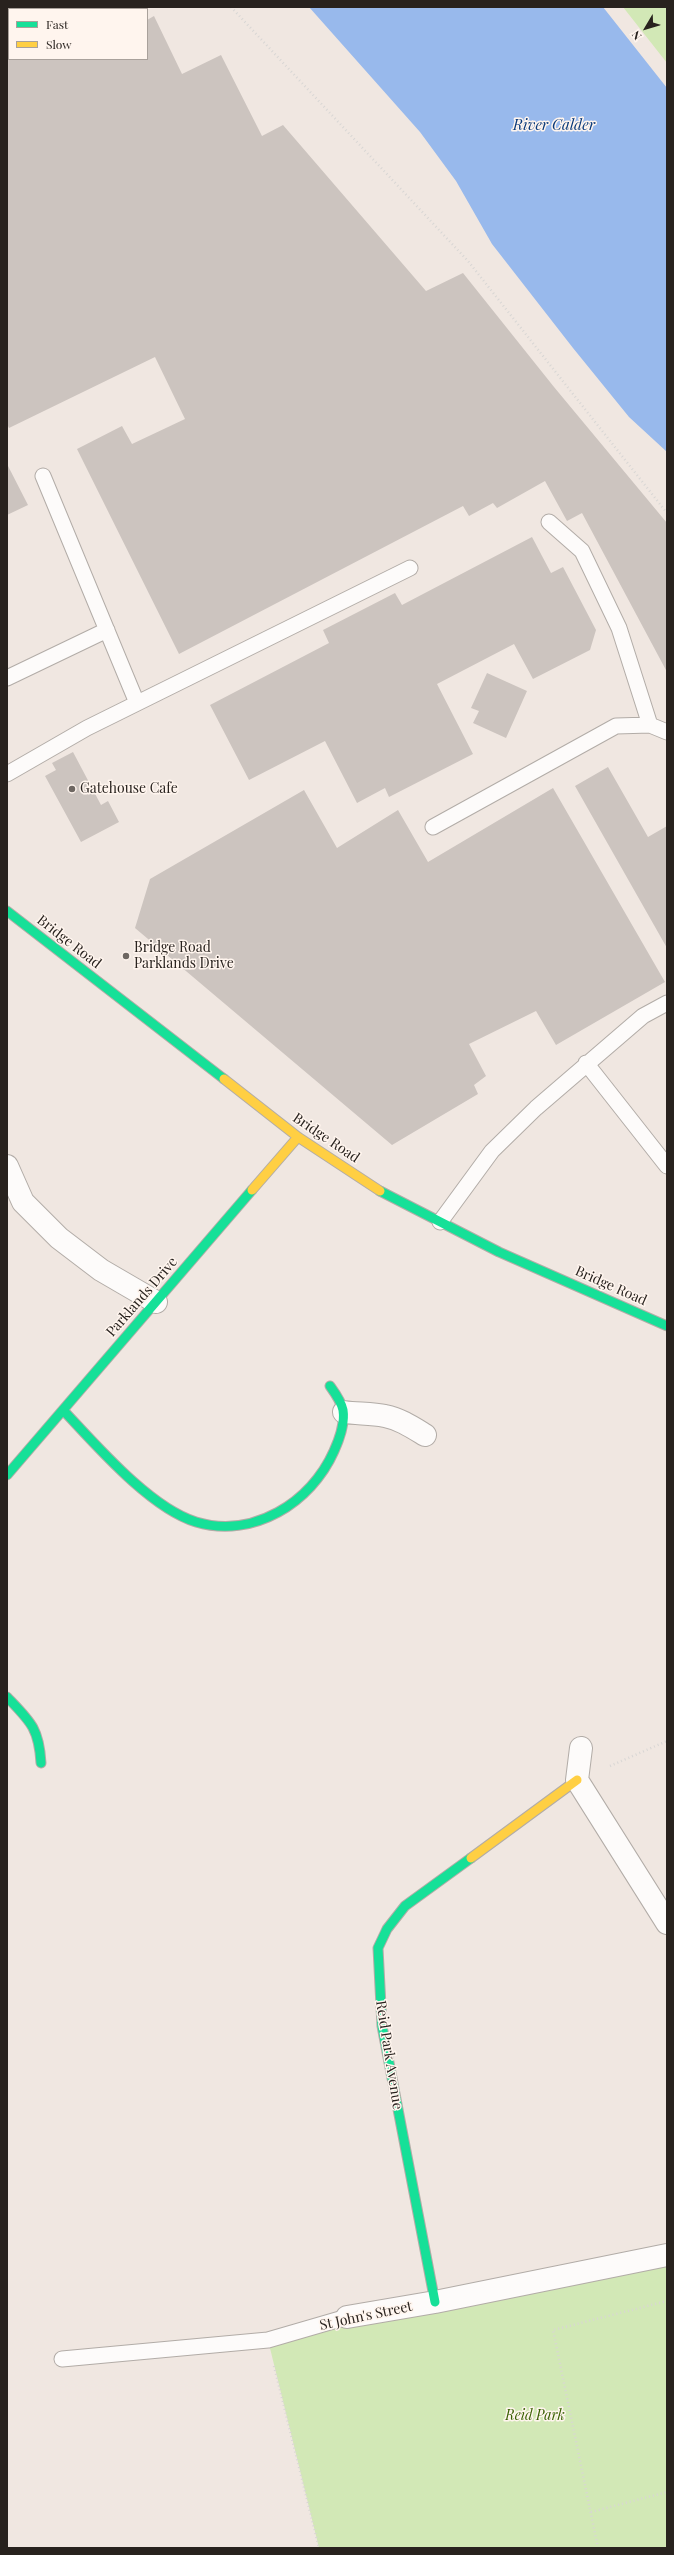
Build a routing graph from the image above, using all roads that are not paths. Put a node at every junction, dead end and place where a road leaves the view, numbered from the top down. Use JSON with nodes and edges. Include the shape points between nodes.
{"nodes":[{"id":1,"x":43,"y":476,"type":"dead end"},
{"id":2,"x":549,"y":522,"type":"dead end"},
{"id":3,"x":410,"y":568,"type":"dead end"},
{"id":4,"x":106,"y":630,"type":"junction"},
{"id":5,"x":7,"y":678,"type":"edge"},
{"id":6,"x":137,"y":703,"type":"junction"},
{"id":7,"x":650,"y":725,"type":"junction"},
{"id":8,"x":667,"y":732,"type":"edge"},
{"id":9,"x":7,"y":774,"type":"edge"},
{"id":10,"x":433,"y":827,"type":"dead end"},
{"id":11,"x":7,"y":911,"type":"edge"},
{"id":12,"x":667,"y":1002,"type":"edge"},
{"id":13,"x":586,"y":1063,"type":"junction"},
{"id":14,"x":298,"y":1137,"type":"junction"},
{"id":15,"x":7,"y":1166,"type":"edge"},
{"id":16,"x":667,"y":1166,"type":"edge"},
{"id":17,"x":440,"y":1222,"type":"junction"},
{"id":18,"x":156,"y":1302,"type":"junction"},
{"id":19,"x":667,"y":1326,"type":"edge"},
{"id":20,"x":330,"y":1386,"type":"dead end"},
{"id":21,"x":63,"y":1410,"type":"junction"},
{"id":22,"x":344,"y":1412,"type":"junction"},
{"id":23,"x":425,"y":1435,"type":"dead end"},
{"id":24,"x":7,"y":1475,"type":"edge"},
{"id":25,"x":7,"y":1697,"type":"edge"},
{"id":26,"x":581,"y":1748,"type":"dead end"},
{"id":27,"x":41,"y":1763,"type":"dead end"},
{"id":28,"x":577,"y":1780,"type":"junction"},
{"id":29,"x":667,"y":1923,"type":"edge"},
{"id":30,"x":667,"y":2254,"type":"edge"},
{"id":31,"x":435,"y":2302,"type":"junction"},
{"id":32,"x":347,"y":2318,"type":"joint"},
{"id":33,"x":62,"y":2359,"type":"dead end"}],
"edges":[{"from":1,"to":4,"type":"lane"},
{"from":2,"to":7,"type":"lane","via":[[582,551],[619,628]]},
{"from":3,"to":6,"type":"lane"},
{"from":4,"to":5,"type":"lane"},
{"from":4,"to":6,"type":"lane"},
{"from":6,"to":9,"type":"lane","via":[[87,728]]},
{"from":7,"to":8,"type":"lane"},
{"from":7,"to":10,"type":"lane","via":[[616,726]]},
{"from":11,"to":14,"type":"main road","name":"Bridge Road"},
{"from":12,"to":13,"type":"lane","via":[[643,1016]]},
{"from":13,"to":16,"type":"lane"},
{"from":13,"to":17,"type":"lane","via":[[492,1151]]},
{"from":14,"to":17,"type":"main road","name":"Bridge Road","via":[[386,1195]]},
{"from":14,"to":18,"type":"main road","name":"Parklands Drive"},
{"from":15,"to":18,"type":"street","via":[[23,1202],[59,1238],[101,1270]]},
{"from":17,"to":19,"type":"main road","name":"Bridge Road","via":[[499,1252]]},
{"from":18,"to":21,"type":"main road","name":"Parklands Drive"},
{"from":20,"to":22,"type":"main road"},
{"from":21,"to":22,"type":"main road","via":[[153,1498],[184,1516],[214,1527],[244,1524],[275,1516],[300,1498],[320,1476],[337,1444]]},
{"from":21,"to":24,"type":"main road","name":"Parklands Drive"},
{"from":22,"to":23,"type":"street","via":[[384,1415],[404,1421]]},
{"from":25,"to":27,"type":"main road","via":[[28,1719],[40,1741]]},
{"from":26,"to":28,"type":"street"},
{"from":28,"to":29,"type":"street"},
{"from":28,"to":31,"type":"main road","name":"Reid Park Avenue","via":[[405,1906],[387,1929],[378,1948],[382,2026]]},
{"from":30,"to":31,"type":"street","name":"St John's Street"},
{"from":31,"to":32,"type":"street","name":"St John's Street"},
{"from":32,"to":33,"type":"lane","name":"St John's Street","via":[[268,2340]]}]}
